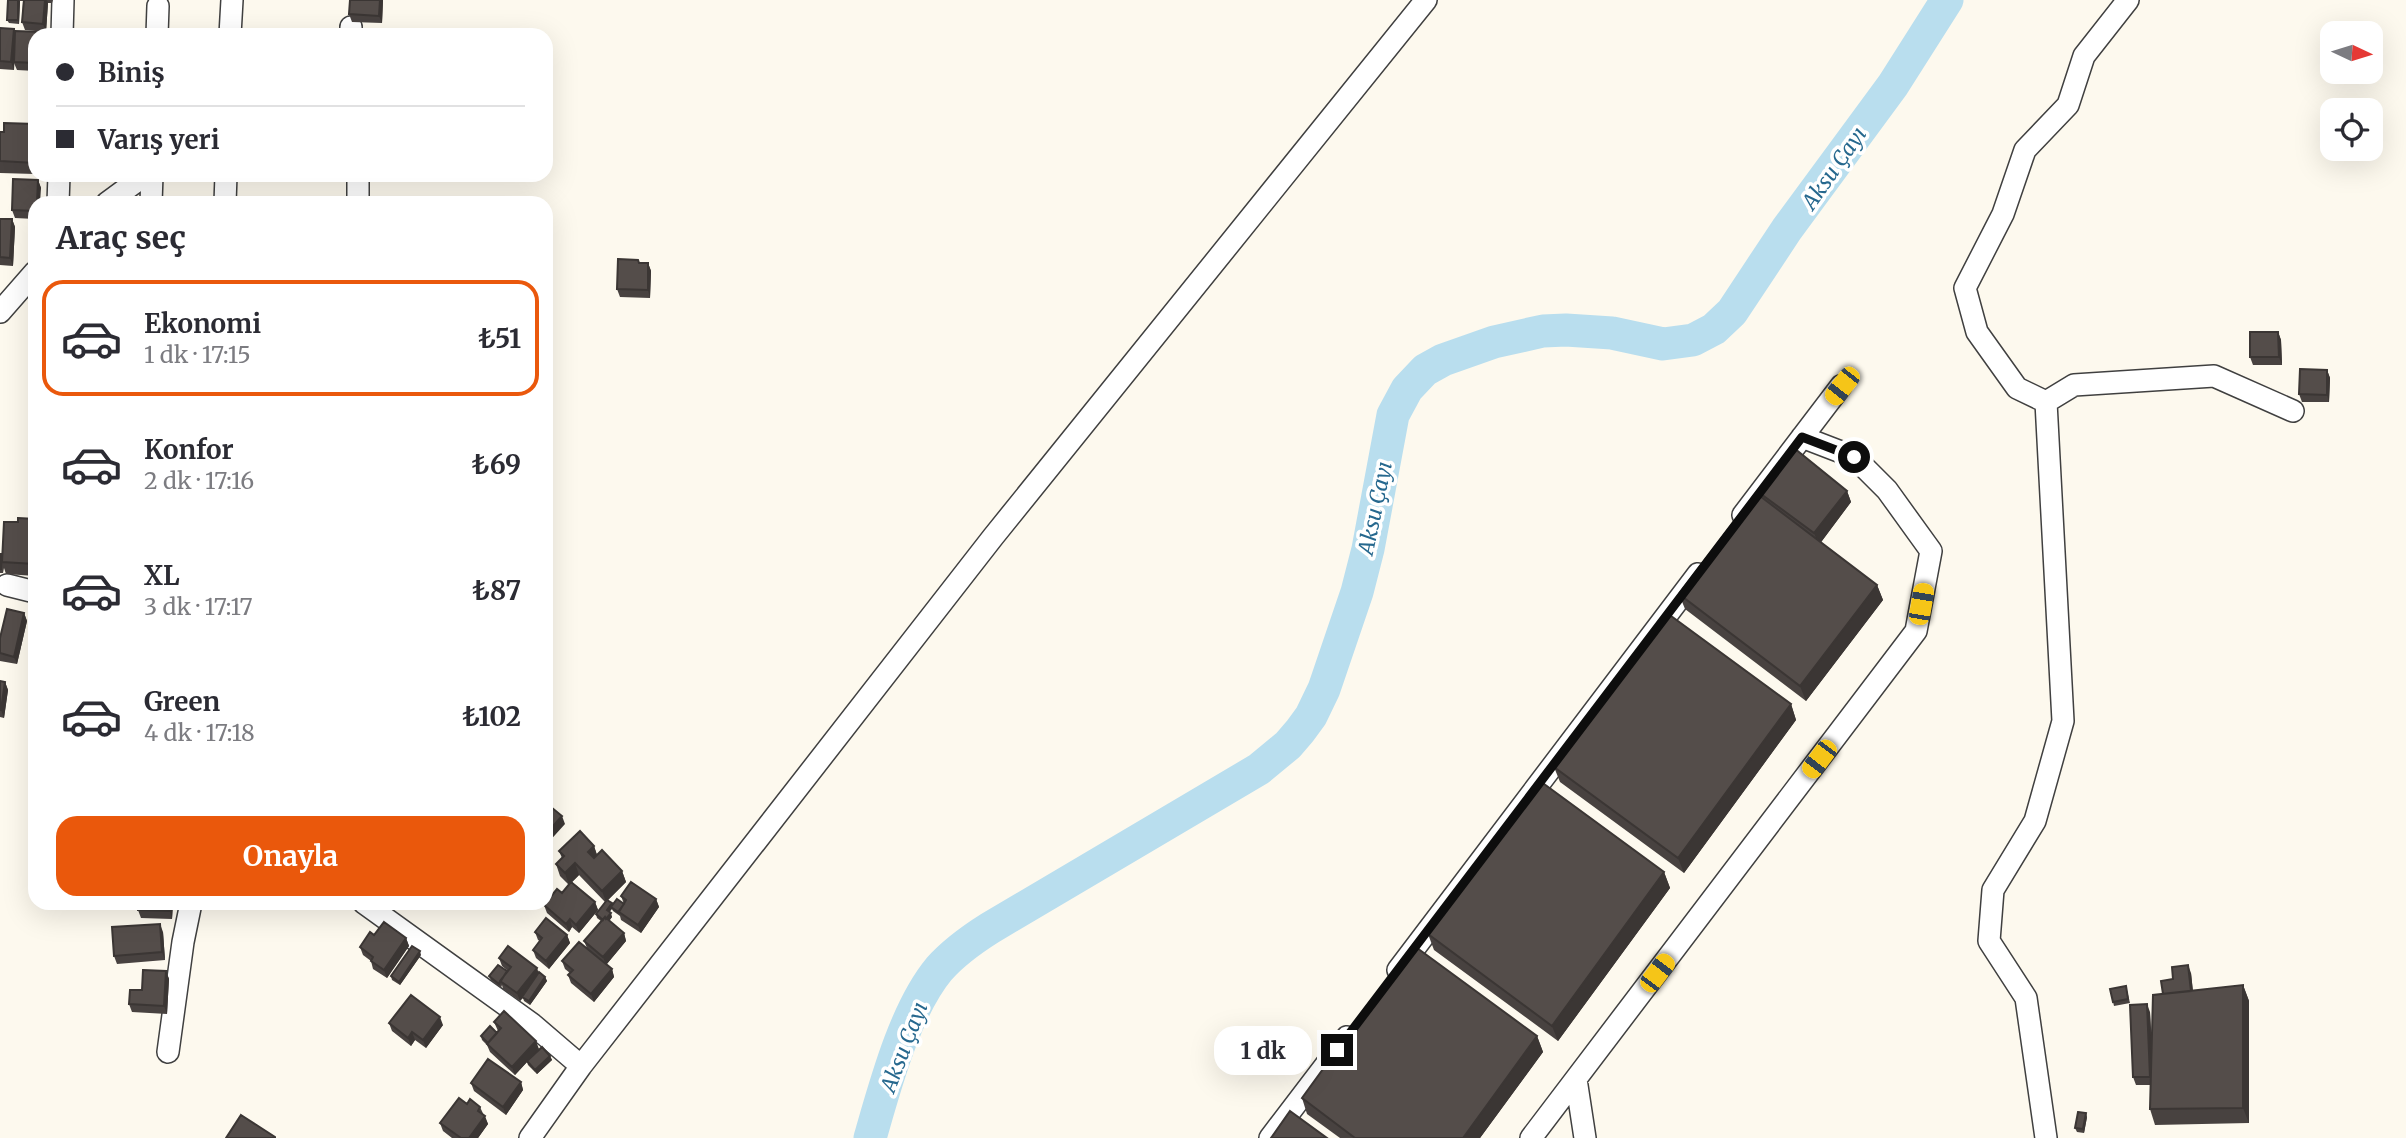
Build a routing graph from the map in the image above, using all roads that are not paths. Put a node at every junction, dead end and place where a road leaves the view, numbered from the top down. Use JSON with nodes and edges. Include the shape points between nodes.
{"nodes":[{"id":1,"x":63,"y":0,"type":"edge"},
{"id":2,"x":232,"y":0,"type":"edge"},
{"id":3,"x":1426,"y":0,"type":"edge"},
{"id":4,"x":2128,"y":0,"type":"edge"},
{"id":5,"x":158,"y":6,"type":"dead end"},
{"id":6,"x":62,"y":28,"type":"edge"},
{"id":7,"x":157,"y":28,"type":"edge"},
{"id":8,"x":230,"y":28,"type":"edge"},
{"id":9,"x":136,"y":182,"type":"edge"},
{"id":10,"x":116,"y":196,"type":"edge"},
{"id":11,"x":28,"y":280,"type":"edge"},
{"id":12,"x":0,"y":312,"type":"edge"},
{"id":13,"x":1842,"y":386,"type":"dead end"},
{"id":14,"x":2046,"y":402,"type":"junction"},
{"id":15,"x":2293,"y":411,"type":"dead end"},
{"id":16,"x":1802,"y":437,"type":"junction"},
{"id":17,"x":1734,"y":526,"type":"edge"},
{"id":18,"x":1709,"y":559,"type":"edge"},
{"id":19,"x":7,"y":585,"type":"dead end"},
{"id":20,"x":28,"y":591,"type":"edge"},
{"id":21,"x":190,"y":910,"type":"edge"},
{"id":22,"x":374,"y":910,"type":"edge"},
{"id":23,"x":1388,"y":982,"type":"edge"},
{"id":24,"x":1363,"y":1016,"type":"edge"},
{"id":25,"x":168,"y":1052,"type":"dead end"},
{"id":26,"x":581,"y":1066,"type":"junction"},
{"id":27,"x":1576,"y":1080,"type":"junction"},
{"id":28,"x":530,"y":1138,"type":"edge"},
{"id":29,"x":1270,"y":1138,"type":"edge"},
{"id":30,"x":1531,"y":1138,"type":"edge"},
{"id":31,"x":1585,"y":1138,"type":"edge"},
{"id":32,"x":2046,"y":1138,"type":"edge"}],
"edges":[{"from":1,"to":6,"type":"street"},
{"from":2,"to":8,"type":"street"},
{"from":3,"to":26,"type":"street","via":[[993,537]]},
{"from":4,"to":14,"type":"street","via":[[2084,56],[2068,106],[2025,150],[2003,214],[1965,288],[1978,331],[2017,388]]},
{"from":5,"to":7,"type":"street"},
{"from":9,"to":10,"type":"street"},
{"from":11,"to":12,"type":"street"},
{"from":13,"to":16,"type":"street"},
{"from":14,"to":15,"type":"street","via":[[2074,385],[2214,376]]},
{"from":14,"to":32,"type":"street","via":[[2063,721],[2035,821],[1993,890],[1989,941],[2026,998]]},
{"from":16,"to":17,"type":"street"},
{"from":16,"to":27,"type":"street","via":[[1854,457],[1887,490],[1931,551],[1916,631]]},
{"from":18,"to":23,"type":"street"},
{"from":19,"to":20,"type":"street"},
{"from":21,"to":25,"type":"street"},
{"from":22,"to":26,"type":"street","via":[[532,1024]]},
{"from":24,"to":29,"type":"street"},
{"from":26,"to":28,"type":"street"},
{"from":27,"to":30,"type":"street"},
{"from":27,"to":31,"type":"street"}]}
